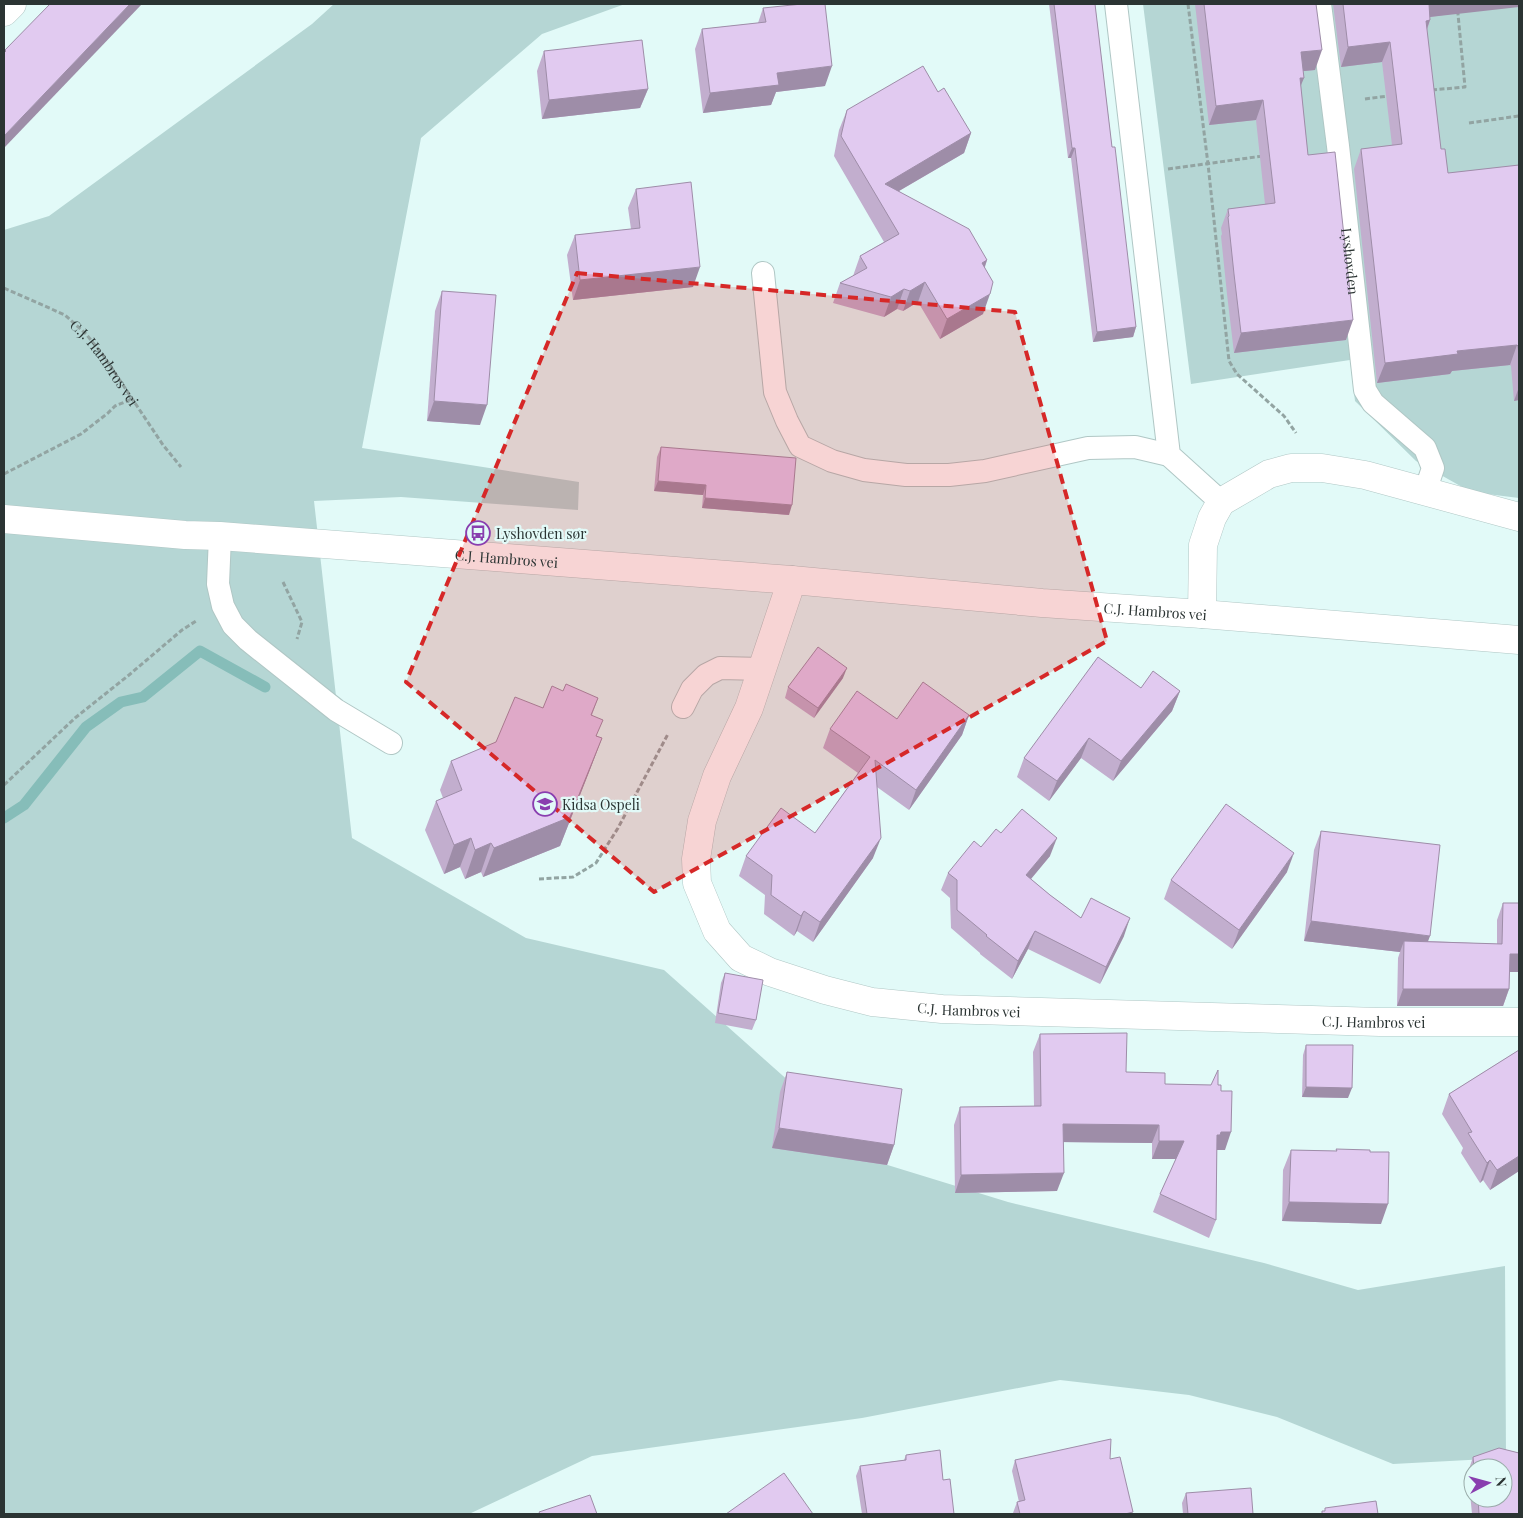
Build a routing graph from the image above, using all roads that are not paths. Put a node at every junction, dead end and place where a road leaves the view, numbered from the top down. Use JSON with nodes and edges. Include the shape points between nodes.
{"nodes":[{"id":1,"x":12,"y":4,"type":"edge"},
{"id":2,"x":1116,"y":4,"type":"edge"},
{"id":3,"x":1320,"y":4,"type":"edge"},
{"id":4,"x":4,"y":12,"type":"edge"},
{"id":5,"x":763,"y":273,"type":"dead end"},
{"id":6,"x":1169,"y":455,"type":"junction"},
{"id":7,"x":1426,"y":492,"type":"junction"},
{"id":8,"x":1220,"y":502,"type":"junction"},
{"id":9,"x":1519,"y":517,"type":"edge"},
{"id":10,"x":4,"y":519,"type":"edge"},
{"id":11,"x":220,"y":536,"type":"junction"},
{"id":12,"x":792,"y":580,"type":"junction"},
{"id":13,"x":1202,"y":614,"type":"junction"},
{"id":14,"x":1519,"y":640,"type":"edge"},
{"id":15,"x":763,"y":669,"type":"junction"},
{"id":16,"x":683,"y":707,"type":"road end"},
{"id":17,"x":391,"y":743,"type":"dead end"},
{"id":18,"x":1519,"y":1022,"type":"edge"}],
"edges":[{"from":1,"to":4,"type":"street"},
{"from":2,"to":6,"type":"lane"},
{"from":3,"to":7,"type":"lane","name":"Lyshovden","via":[[1365,390],[1373,402],[1425,448],[1433,468]]},
{"from":5,"to":6,"type":"lane","via":[[775,392],[800,446],[832,461],[864,470],[906,475],[949,475],[985,471],[1088,448],[1135,447]]},
{"from":6,"to":8,"type":"lane"},
{"from":7,"to":8,"type":"street","via":[[1364,474],[1322,468],[1291,468],[1269,474]]},
{"from":7,"to":9,"type":"street"},
{"from":8,"to":13,"type":"street","via":[[1203,545]]},
{"from":10,"to":11,"type":"street","name":"C.J. Hambros vei"},
{"from":11,"to":12,"type":"street","name":"C.J. Hambros vei"},
{"from":11,"to":17,"type":"lane","via":[[218,584],[223,606],[233,626],[336,710]]},
{"from":12,"to":13,"type":"street","name":"C.J. Hambros vei"},
{"from":12,"to":15,"type":"street","name":"C.J. Hambros vei"},
{"from":13,"to":14,"type":"street","name":"C.J. Hambros vei"},
{"from":15,"to":16,"type":"lane","via":[[720,668],[706,675],[692,689]]},
{"from":15,"to":18,"type":"street","name":"C.J. Hambros vei","via":[[749,708],[717,776],[702,821],[696,859],[697,883],[717,930],[741,958],[770,972],[872,1002],[942,1009],[1380,1022]]}]}
